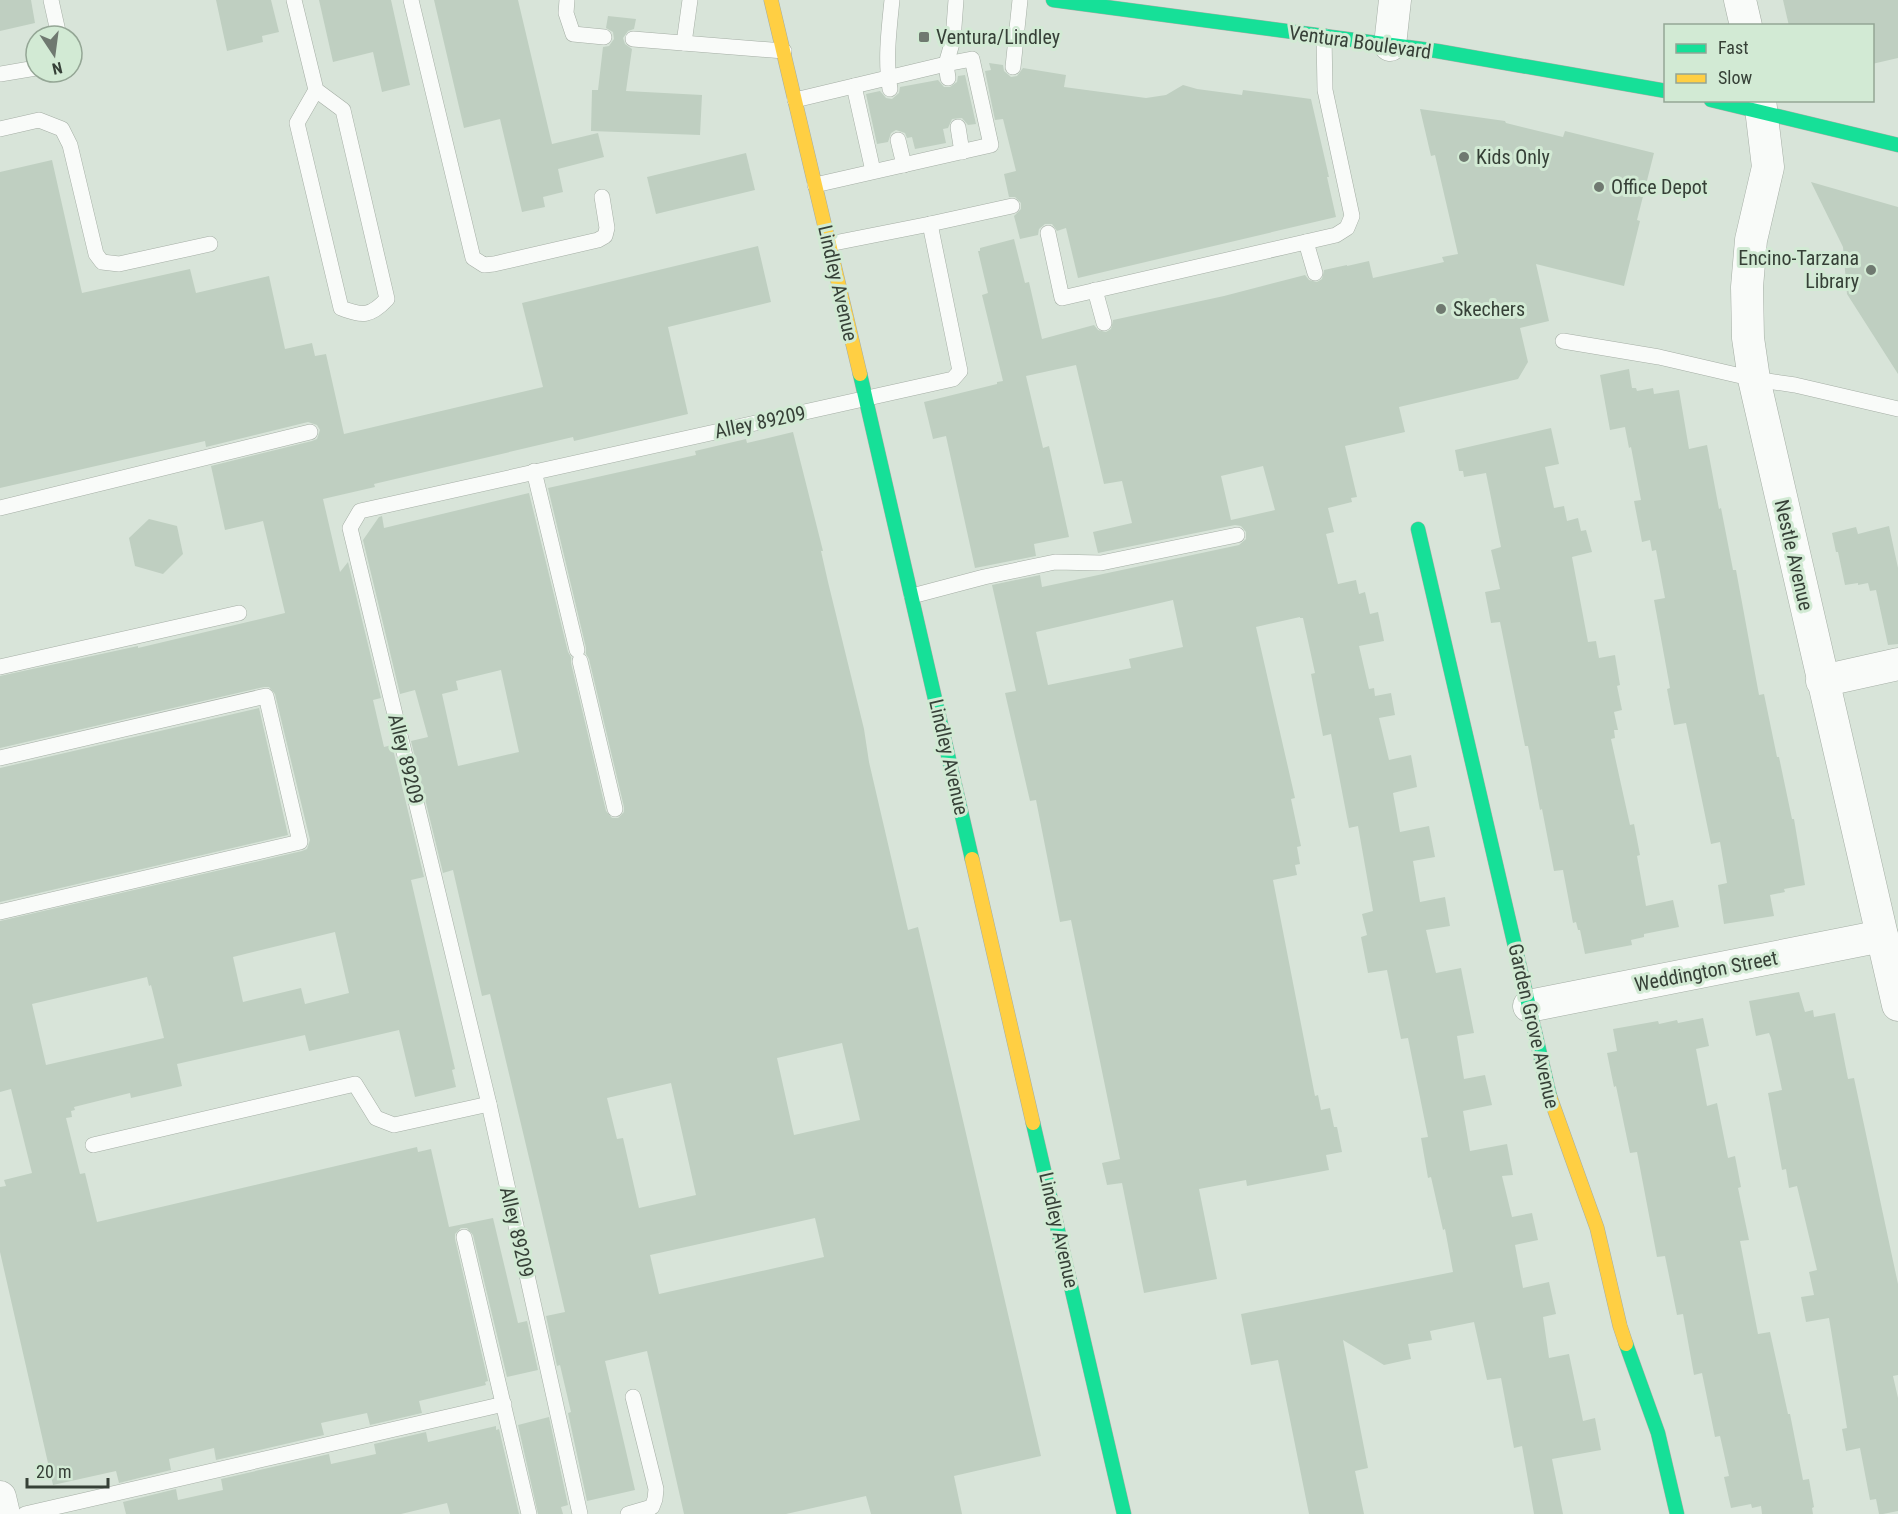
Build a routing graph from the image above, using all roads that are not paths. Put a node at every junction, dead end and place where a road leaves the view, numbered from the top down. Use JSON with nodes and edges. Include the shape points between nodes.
{"nodes":[{"id":1,"x":51,"y":0,"type":"edge"},
{"id":2,"x":294,"y":0,"type":"edge"},
{"id":3,"x":411,"y":0,"type":"edge"},
{"id":4,"x":567,"y":0,"type":"edge"},
{"id":5,"x":690,"y":0,"type":"edge"},
{"id":6,"x":771,"y":0,"type":"edge"},
{"id":7,"x":892,"y":0,"type":"edge"},
{"id":8,"x":956,"y":0,"type":"edge"},
{"id":9,"x":1020,"y":0,"type":"edge"},
{"id":10,"x":1053,"y":0,"type":"edge"},
{"id":11,"x":1395,"y":0,"type":"edge"},
{"id":12,"x":1740,"y":0,"type":"edge"},
{"id":13,"x":56,"y":24,"type":"edge"},
{"id":14,"x":1746,"y":24,"type":"edge"},
{"id":15,"x":1324,"y":36,"type":"junction"},
{"id":16,"x":604,"y":37,"type":"dead end"},
{"id":17,"x":633,"y":39,"type":"dead end"},
{"id":18,"x":684,"y":43,"type":"junction"},
{"id":19,"x":1390,"y":45,"type":"junction"},
{"id":20,"x":784,"y":51,"type":"junction"},
{"id":21,"x":1013,"y":67,"type":"dead end"},
{"id":22,"x":24,"y":70,"type":"edge"},
{"id":23,"x":947,"y":71,"type":"junction"},
{"id":24,"x":0,"y":74,"type":"edge"},
{"id":25,"x":889,"y":83,"type":"junction"},
{"id":26,"x":854,"y":87,"type":"junction"},
{"id":27,"x":316,"y":90,"type":"junction"},
{"id":28,"x":1664,"y":92,"type":"edge"},
{"id":29,"x":795,"y":100,"type":"junction"},
{"id":30,"x":1725,"y":102,"type":"edge"},
{"id":31,"x":1761,"y":107,"type":"edge"},
{"id":32,"x":958,"y":127,"type":"dead end"},
{"id":33,"x":0,"y":129,"type":"edge"},
{"id":34,"x":898,"y":140,"type":"dead end"},
{"id":35,"x":1898,"y":145,"type":"edge"},
{"id":36,"x":962,"y":152,"type":"junction"},
{"id":37,"x":904,"y":165,"type":"junction"},
{"id":38,"x":873,"y":171,"type":"junction"},
{"id":39,"x":815,"y":185,"type":"junction"},
{"id":40,"x":602,"y":197,"type":"dead end"},
{"id":41,"x":1012,"y":206,"type":"dead end"},
{"id":42,"x":930,"y":224,"type":"junction"},
{"id":43,"x":1048,"y":233,"type":"dead end"},
{"id":44,"x":1306,"y":242,"type":"junction"},
{"id":45,"x":210,"y":244,"type":"dead end"},
{"id":46,"x":829,"y":244,"type":"junction"},
{"id":47,"x":1315,"y":273,"type":"dead end"},
{"id":48,"x":1095,"y":290,"type":"junction"},
{"id":49,"x":1104,"y":322,"type":"dead end"},
{"id":50,"x":1563,"y":341,"type":"dead end"},
{"id":51,"x":1754,"y":379,"type":"junction"},
{"id":52,"x":866,"y":399,"type":"junction"},
{"id":53,"x":1898,"y":409,"type":"edge"},
{"id":54,"x":310,"y":432,"type":"dead end"},
{"id":55,"x":534,"y":471,"type":"junction"},
{"id":56,"x":0,"y":508,"type":"edge"},
{"id":57,"x":1418,"y":530,"type":"dead end"},
{"id":58,"x":1237,"y":535,"type":"dead end"},
{"id":59,"x":912,"y":596,"type":"junction"},
{"id":60,"x":239,"y":613,"type":"dead end"},
{"id":61,"x":1898,"y":664,"type":"edge"},
{"id":62,"x":0,"y":667,"type":"edge"},
{"id":63,"x":1822,"y":681,"type":"junction"},
{"id":64,"x":0,"y":758,"type":"edge"},
{"id":65,"x":615,"y":809,"type":"dead end"},
{"id":66,"x":0,"y":912,"type":"edge"},
{"id":67,"x":1882,"y":936,"type":"junction"},
{"id":68,"x":1898,"y":1005,"type":"edge"},
{"id":69,"x":1529,"y":1006,"type":"junction"},
{"id":70,"x":489,"y":1104,"type":"junction"},
{"id":71,"x":93,"y":1145,"type":"dead end"},
{"id":72,"x":464,"y":1237,"type":"dead end"},
{"id":73,"x":633,"y":1397,"type":"dead end"},
{"id":74,"x":504,"y":1404,"type":"junction"},
{"id":75,"x":0,"y":1497,"type":"edge"},
{"id":76,"x":4,"y":1514,"type":"edge"},
{"id":77,"x":25,"y":1514,"type":"edge"},
{"id":78,"x":529,"y":1514,"type":"edge"},
{"id":79,"x":580,"y":1514,"type":"edge"},
{"id":80,"x":628,"y":1514,"type":"edge"},
{"id":81,"x":1124,"y":1514,"type":"edge"},
{"id":82,"x":1677,"y":1514,"type":"edge"}],
"edges":[{"from":1,"to":13,"type":"lane"},
{"from":2,"to":27,"type":"lane"},
{"from":3,"to":40,"type":"lane","via":[[473,258],[484,265],[494,264],[598,240],[605,236],[607,228]]},
{"from":4,"to":16,"type":"lane","via":[[566,13],[573,34]]},
{"from":5,"to":18,"type":"lane"},
{"from":6,"to":20,"type":"main road","name":"Lindley Avenue"},
{"from":7,"to":25,"type":"lane"},
{"from":8,"to":23,"type":"lane"},
{"from":9,"to":21,"type":"lane"},
{"from":10,"to":15,"type":"main road","name":"Ventura Boulevard"},
{"from":11,"to":19,"type":"street"},
{"from":12,"to":14,"type":"street"},
{"from":15,"to":19,"type":"main road","name":"Ventura Boulevard"},
{"from":15,"to":44,"type":"lane","via":[[1324,90],[1353,216],[1347,228],[1336,235]]},
{"from":17,"to":18,"type":"lane"},
{"from":18,"to":20,"type":"lane"},
{"from":19,"to":28,"type":"main road","name":"Ventura Boulevard"},
{"from":20,"to":29,"type":"main road","name":"Lindley Avenue"},
{"from":22,"to":24,"type":"lane"},
{"from":23,"to":25,"type":"lane"},
{"from":23,"to":36,"type":"lane","via":[[972,59],[991,145]]},
{"from":25,"to":26,"type":"lane"},
{"from":26,"to":29,"type":"lane"},
{"from":26,"to":38,"type":"lane"},
{"from":27,"to":27,"type":"lane","via":[[297,123],[341,309],[359,315],[376,311],[387,299],[343,110]]},
{"from":29,"to":39,"type":"main road","name":"Lindley Avenue"},
{"from":30,"to":31,"type":"main road"},
{"from":31,"to":35,"type":"main road"},
{"from":31,"to":51,"type":"street","name":"Nestle Avenue","via":[[1768,167],[1751,240],[1747,287]]},
{"from":32,"to":36,"type":"lane"},
{"from":33,"to":45,"type":"lane","via":[[39,120],[62,129],[70,145],[96,254],[102,262],[119,264]]},
{"from":34,"to":37,"type":"lane"},
{"from":36,"to":37,"type":"lane"},
{"from":37,"to":38,"type":"lane"},
{"from":38,"to":39,"type":"lane"},
{"from":39,"to":46,"type":"main road","name":"Lindley Avenue"},
{"from":41,"to":42,"type":"lane"},
{"from":42,"to":46,"type":"lane"},
{"from":42,"to":52,"type":"lane","name":"Alley 89209","via":[[960,371],[953,379]]},
{"from":43,"to":48,"type":"lane","via":[[1062,298]]},
{"from":44,"to":47,"type":"lane"},
{"from":44,"to":48,"type":"lane"},
{"from":46,"to":52,"type":"main road","name":"Lindley Avenue"},
{"from":48,"to":49,"type":"lane"},
{"from":50,"to":51,"type":"lane","via":[[1659,357]]},
{"from":51,"to":53,"type":"lane"},
{"from":51,"to":63,"type":"street","name":"Nestle Avenue"},
{"from":52,"to":55,"type":"lane","name":"Alley 89209"},
{"from":52,"to":59,"type":"main road","name":"Lindley Avenue"},
{"from":54,"to":56,"type":"lane"},
{"from":55,"to":65,"type":"lane"},
{"from":55,"to":70,"type":"lane","name":"Alley 89209","via":[[360,512],[350,528]]},
{"from":57,"to":69,"type":"main road","name":"Garden Grove Avenue"},
{"from":58,"to":59,"type":"lane","via":[[1101,562],[1055,562]]},
{"from":59,"to":81,"type":"main road","name":"Lindley Avenue"},
{"from":60,"to":62,"type":"lane"},
{"from":61,"to":63,"type":"street"},
{"from":63,"to":67,"type":"street","name":"Nestle Avenue"},
{"from":64,"to":66,"type":"lane","via":[[266,696],[300,842]]},
{"from":67,"to":68,"type":"street","name":"Nestle Avenue"},
{"from":67,"to":69,"type":"street","name":"Weddington Street"},
{"from":69,"to":82,"type":"main road","name":"Garden Grove Avenue","via":[[1552,1105],[1597,1228],[1620,1326],[1658,1433]]},
{"from":70,"to":71,"type":"lane","via":[[394,1125],[376,1118],[355,1084]]},
{"from":70,"to":79,"type":"lane","name":"Alley 89209"},
{"from":72,"to":74,"type":"lane"},
{"from":73,"to":80,"type":"lane","via":[[656,1499],[652,1507]]},
{"from":74,"to":77,"type":"lane"},
{"from":74,"to":78,"type":"lane"},
{"from":75,"to":76,"type":"street"}]}
